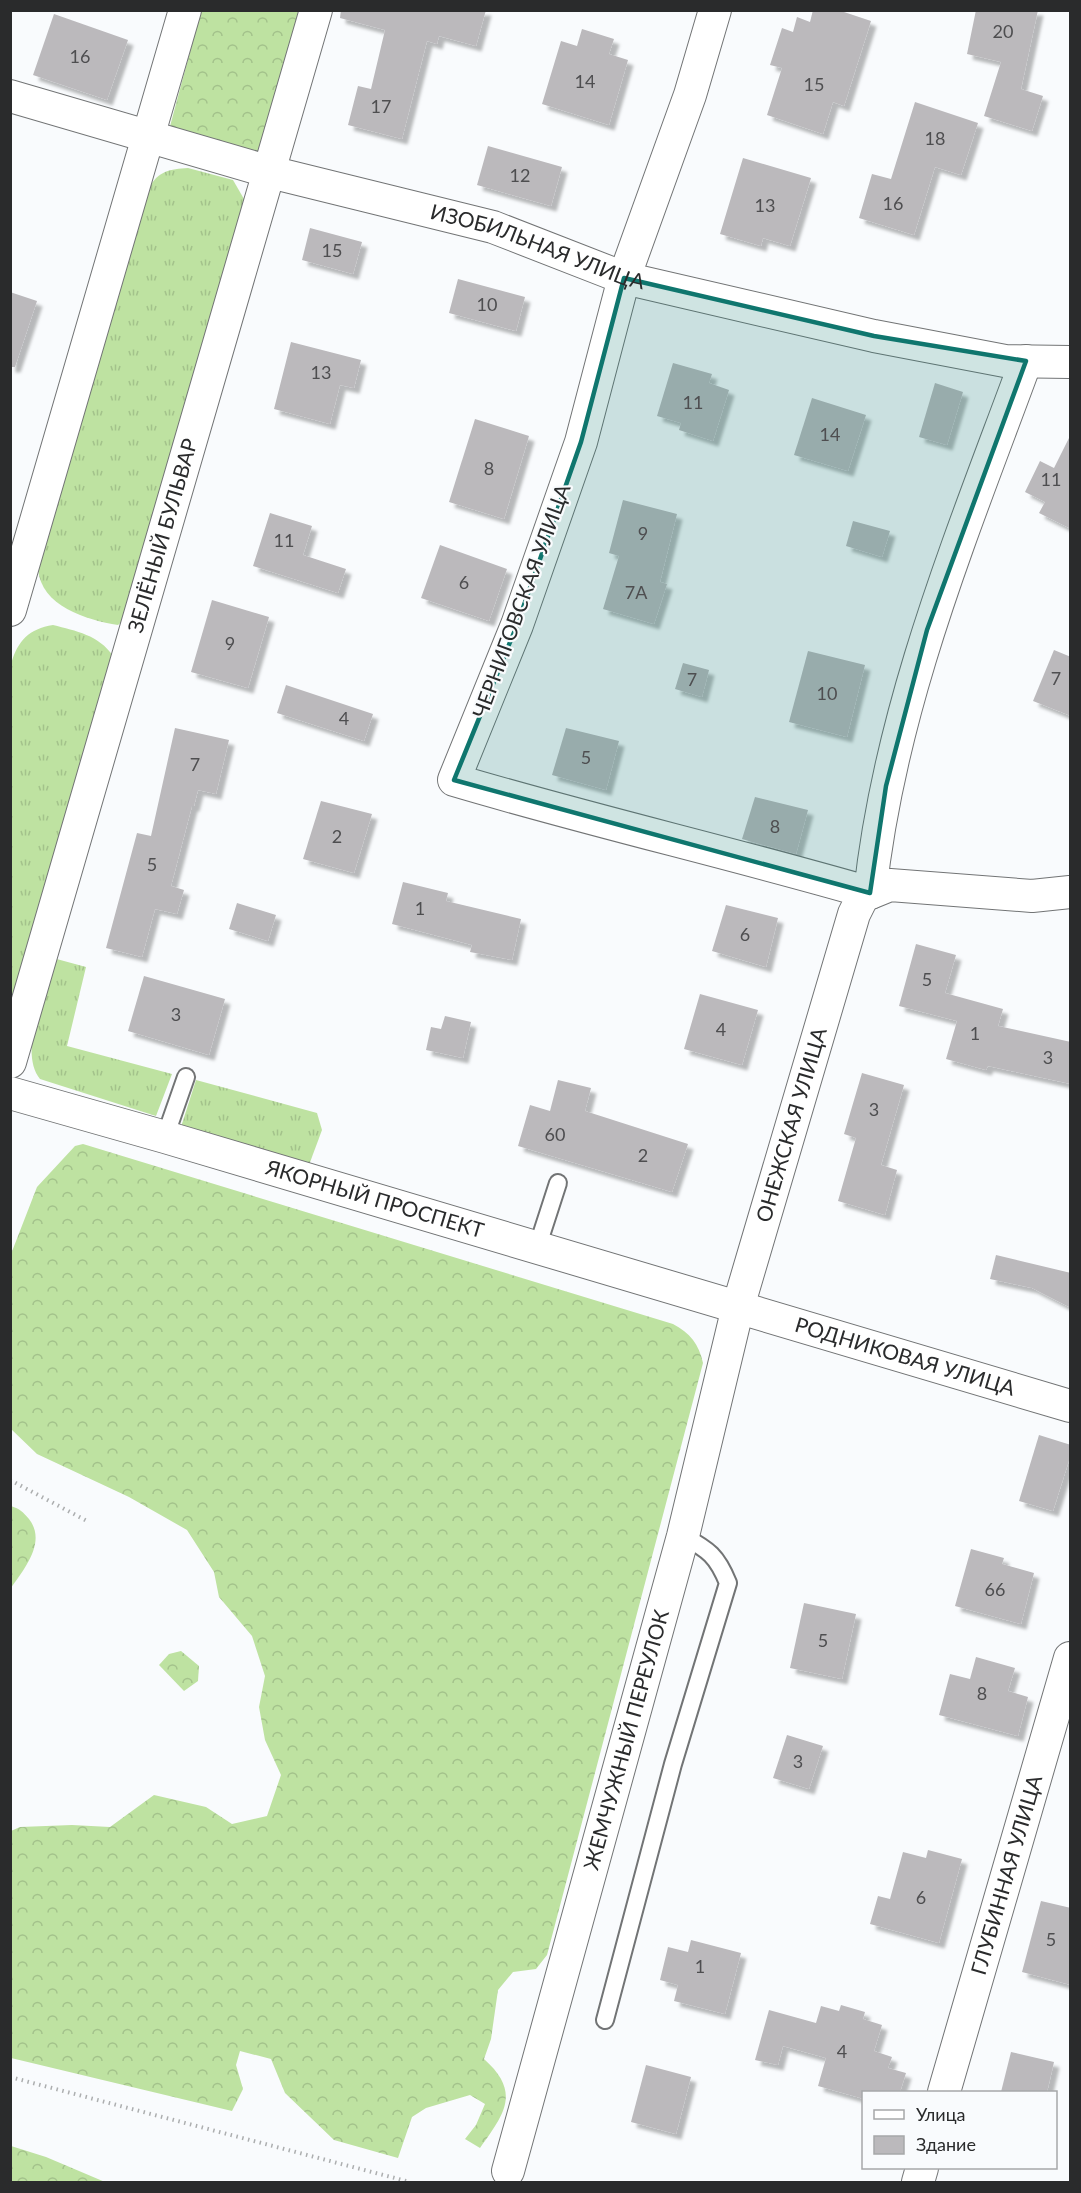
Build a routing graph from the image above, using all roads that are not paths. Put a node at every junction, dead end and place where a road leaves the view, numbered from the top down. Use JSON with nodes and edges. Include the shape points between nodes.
{"nodes":[{"id":1,"x":185,"y":10,"type":"edge"},
{"id":2,"x":316,"y":10,"type":"edge"},
{"id":3,"x":715,"y":10,"type":"edge"},
{"id":4,"x":10,"y":96,"type":"edge"},
{"id":5,"x":149,"y":138,"type":"junction"},
{"id":6,"x":270,"y":172,"type":"junction"},
{"id":7,"x":624,"y":278,"type":"junction"},
{"id":8,"x":1026,"y":361,"type":"junction"},
{"id":9,"x":1071,"y":362,"type":"edge"},
{"id":10,"x":10,"y":610,"type":"edge"},
{"id":11,"x":870,"y":892,"type":"junction"},
{"id":12,"x":1071,"y":892,"type":"edge"},
{"id":13,"x":10,"y":1062,"type":"edge"},
{"id":14,"x":186,"y":1077,"type":"dead end"},
{"id":15,"x":10,"y":1094,"type":"edge"},
{"id":16,"x":165,"y":1137,"type":"junction"},
{"id":17,"x":558,"y":1183,"type":"dead end"},
{"id":18,"x":537,"y":1248,"type":"junction"},
{"id":19,"x":738,"y":1308,"type":"junction"},
{"id":20,"x":1071,"y":1406,"type":"edge"},
{"id":21,"x":684,"y":1536,"type":"junction"},
{"id":22,"x":1071,"y":1658,"type":"edge"},
{"id":23,"x":604,"y":2020,"type":"dead end"},
{"id":24,"x":944,"y":2091,"type":"edge"},
{"id":25,"x":508,"y":2171,"type":"dead end"}],
"edges":[{"from":1,"to":5,"type":"street"},
{"from":2,"to":6,"type":"street","name":"ЗЕЛЁНЫЙ БУЛЬВАР"},
{"from":3,"to":7,"type":"street","name":"ЧЕРНИГОВСКАЯ УЛИЦА","via":[[690,96]]},
{"from":4,"to":5,"type":"street","name":"ИЗОБИЛЬНАЯ УЛИЦА"},
{"from":5,"to":6,"type":"street","name":"ИЗОБИЛЬНАЯ УЛИЦА"},
{"from":5,"to":10,"type":"street"},
{"from":6,"to":7,"type":"street","name":"ИЗОБИЛЬНАЯ УЛИЦА","via":[[493,227]]},
{"from":6,"to":13,"type":"street","name":"ЗЕЛЁНЫЙ БУЛЬВАР"},
{"from":7,"to":8,"type":"street","name":"ИЗОБИЛЬНАЯ УЛИЦА","via":[[874,336],[1005,361]]},
{"from":7,"to":11,"type":"street","name":"ЧЕРНИГОВСКАЯ УЛИЦА","via":[[581,442],[517,625],[454,780]]},
{"from":8,"to":9,"type":"street","name":"ИЗОБИЛЬНАЯ УЛИЦА"},
{"from":8,"to":11,"type":"street","via":[[927,630],[886,786]]},
{"from":11,"to":12,"type":"street","via":[[891,885],[1032,896]]},
{"from":11,"to":19,"type":"street","name":"ОНЕЖСКАЯ УЛИЦА","via":[[863,896],[854,914]]},
{"from":14,"to":16,"type":"lane"},
{"from":15,"to":16,"type":"street","name":"ЯКОРНЫЙ ПРОСПЕКТ"},
{"from":16,"to":18,"type":"street","name":"ЯКОРНЫЙ ПРОСПЕКТ"},
{"from":17,"to":18,"type":"lane"},
{"from":18,"to":19,"type":"street","name":"ЯКОРНЫЙ ПРОСПЕКТ"},
{"from":19,"to":20,"type":"street","name":"РОДНИКОВАЯ УЛИЦА"},
{"from":19,"to":21,"type":"street","name":"ЖЕМЧУЖНЫЙ ПЕРЕУЛОК"},
{"from":21,"to":23,"type":"lane","via":[[709,1550],[728,1583],[673,1764]]},
{"from":21,"to":25,"type":"street","name":"ЖЕМЧУЖНЫЙ ПЕРЕУЛОК"},
{"from":22,"to":24,"type":"street","name":"ГЛУБИННАЯ УЛИЦА"}]}
